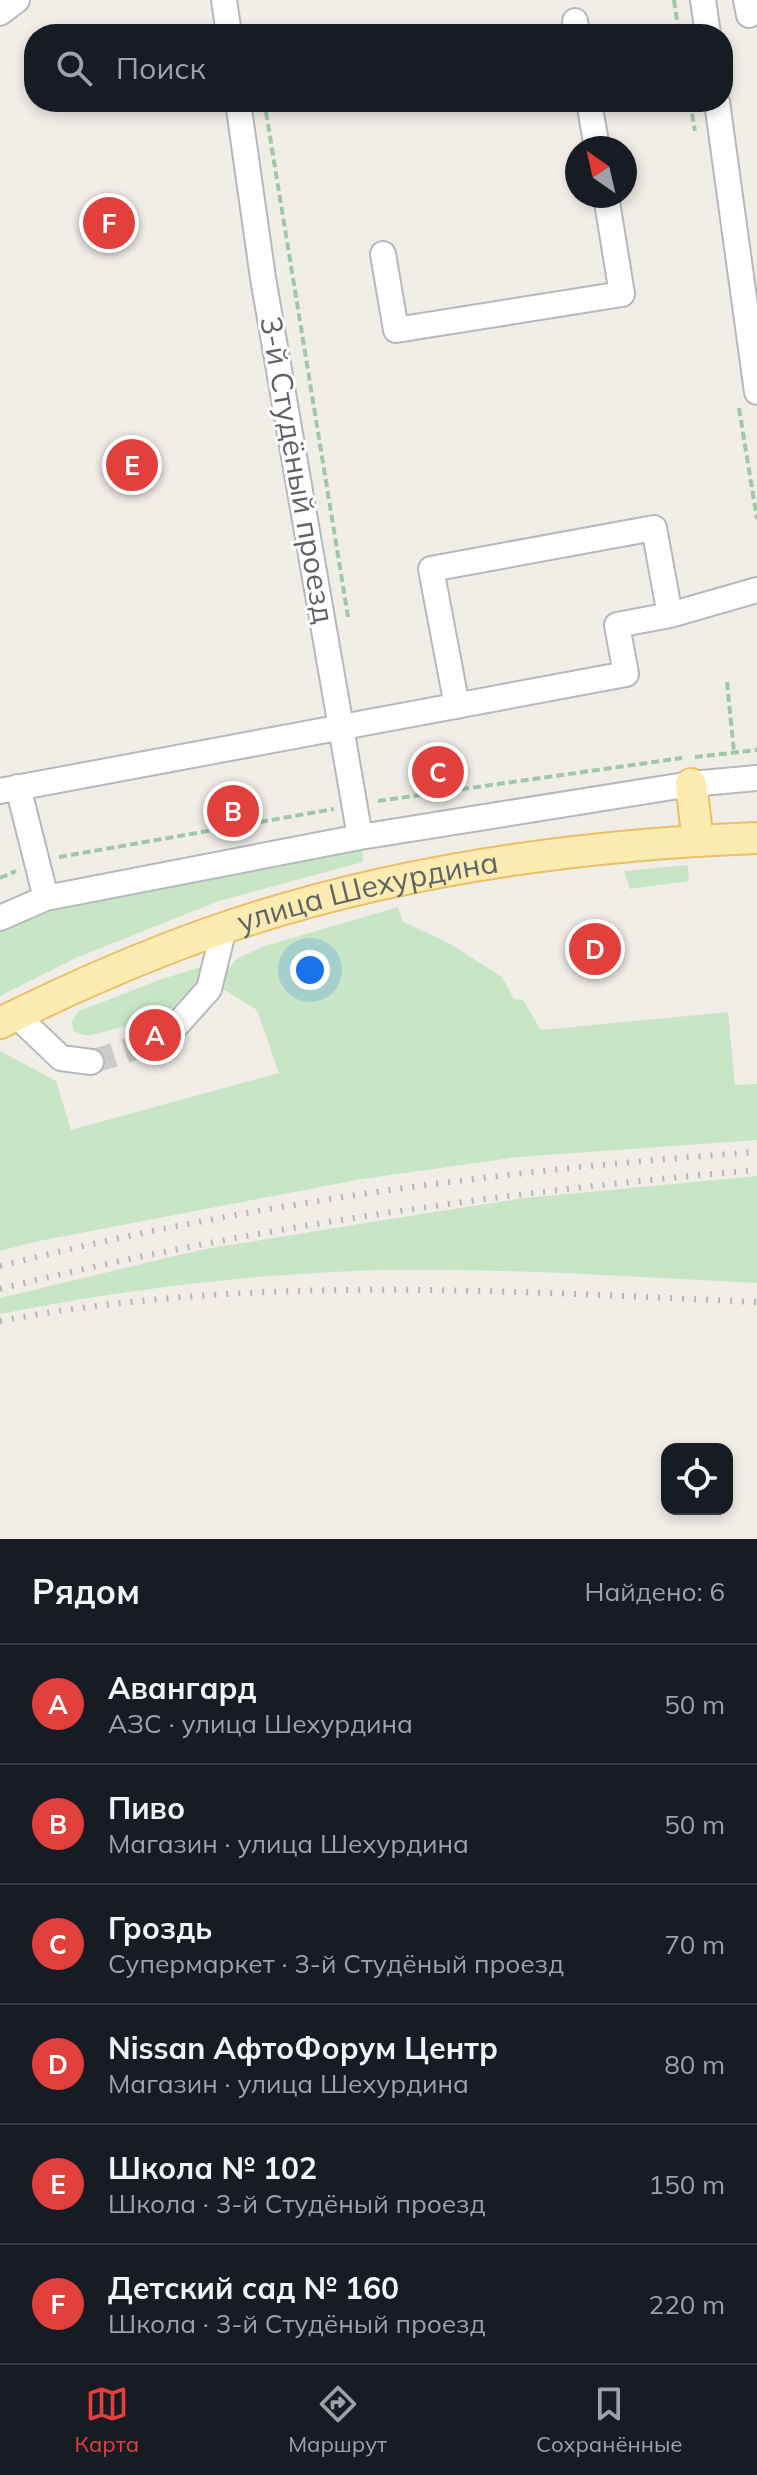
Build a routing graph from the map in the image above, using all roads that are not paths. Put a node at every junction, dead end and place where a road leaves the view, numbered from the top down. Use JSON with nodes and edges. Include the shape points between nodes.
{"nodes":[{"id":1,"x":17,"y":0,"type":"edge"},
{"id":2,"x":224,"y":0,"type":"edge"},
{"id":3,"x":703,"y":0,"type":"edge"},
{"id":4,"x":0,"y":13,"type":"edge"},
{"id":5,"x":228,"y":24,"type":"edge"},
{"id":6,"x":707,"y":24,"type":"edge"},
{"id":7,"x":239,"y":112,"type":"edge"},
{"id":8,"x":591,"y":112,"type":"edge"},
{"id":9,"x":718,"y":112,"type":"edge"},
{"id":10,"x":595,"y":136,"type":"edge"},
{"id":11,"x":608,"y":208,"type":"edge"},
{"id":12,"x":383,"y":254,"type":"dead end"},
{"id":13,"x":757,"y":392,"type":"edge"},
{"id":14,"x":757,"y":590,"type":"edge"},
{"id":15,"x":670,"y":615,"type":"junction"},
{"id":16,"x":457,"y":706,"type":"junction"},
{"id":17,"x":343,"y":727,"type":"junction"},
{"id":18,"x":757,"y":778,"type":"edge"},
{"id":19,"x":691,"y":784,"type":"junction"},
{"id":20,"x":9,"y":789,"type":"edge"},
{"id":21,"x":360,"y":837,"type":"junction"},
{"id":22,"x":757,"y":838,"type":"edge"},
{"id":23,"x":698,"y":841,"type":"junction"},
{"id":24,"x":46,"y":898,"type":"junction"},
{"id":25,"x":0,"y":918,"type":"edge"},
{"id":26,"x":224,"y":928,"type":"junction"},
{"id":27,"x":8,"y":1019,"type":"edge"},
{"id":28,"x":155,"y":1042,"type":"tunnel mouth"},
{"id":29,"x":91,"y":1062,"type":"tunnel mouth"}],
"edges":[{"from":1,"to":4,"type":"street"},
{"from":2,"to":5,"type":"street"},
{"from":3,"to":6,"type":"street"},
{"from":7,"to":17,"type":"street","name":"3-й Студёный проезд","via":[[263,278]]},
{"from":8,"to":10,"type":"street"},
{"from":9,"to":13,"type":"street"},
{"from":11,"to":12,"type":"street","via":[[622,294],[396,330]]},
{"from":14,"to":15,"type":"street"},
{"from":15,"to":16,"type":"street","via":[[617,625],[626,674]]},
{"from":15,"to":16,"type":"street","via":[[654,528],[431,569]]},
{"from":16,"to":17,"type":"street"},
{"from":17,"to":20,"type":"street"},
{"from":17,"to":21,"type":"street","name":"3-й Студёный проезд"},
{"from":18,"to":19,"type":"street"},
{"from":19,"to":21,"type":"street"},
{"from":19,"to":23,"type":"main road"},
{"from":20,"to":24,"type":"street","via":[[38,861]]},
{"from":21,"to":24,"type":"street"},
{"from":22,"to":23,"type":"main road","name":"улица Шехурдина"},
{"from":23,"to":26,"type":"main road","name":"улица Шехурдина","via":[[550,855],[395,881]]},
{"from":24,"to":25,"type":"street"},
{"from":26,"to":27,"type":"main road","name":"улица Шехурдина","via":[[94,978]]},
{"from":26,"to":28,"type":"street","via":[[209,989],[166,1037]]},
{"from":27,"to":29,"type":"street","via":[[61,1058]]}]}
